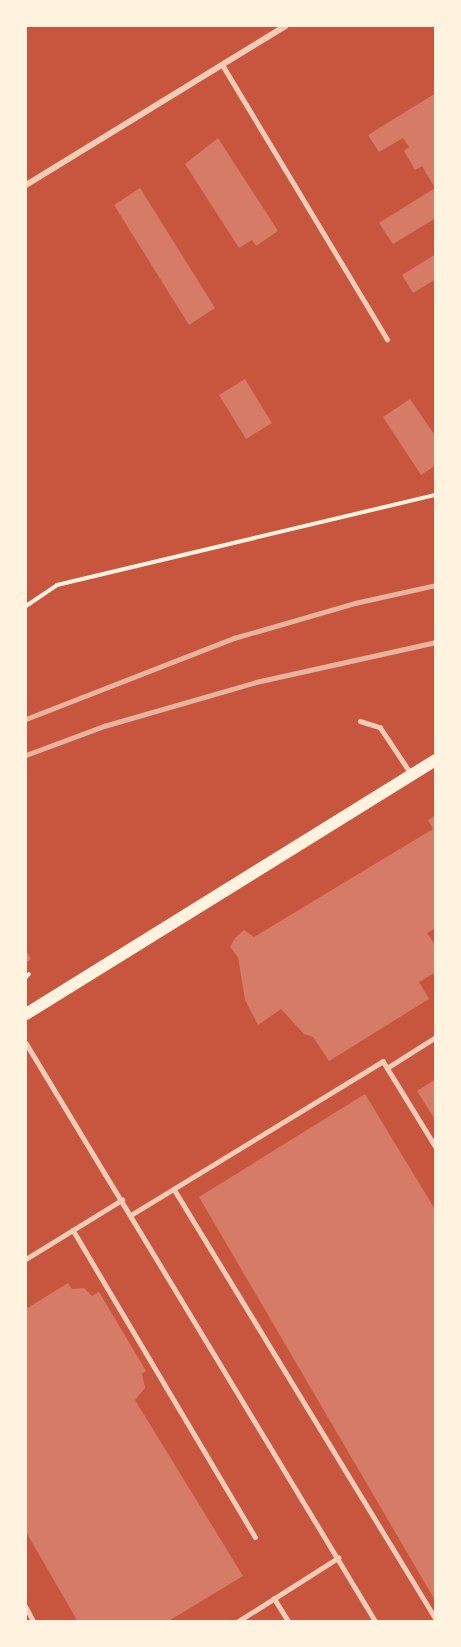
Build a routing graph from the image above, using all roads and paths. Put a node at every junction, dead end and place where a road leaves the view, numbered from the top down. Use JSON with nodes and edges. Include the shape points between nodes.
{"nodes":[{"id":1,"x":285,"y":26,"type":"edge"},
{"id":2,"x":222,"y":64,"type":"junction"},
{"id":3,"x":26,"y":185,"type":"edge"},
{"id":4,"x":387,"y":339,"type":"dead end"},
{"id":5,"x":435,"y":495,"type":"edge"},
{"id":6,"x":26,"y":606,"type":"edge"},
{"id":7,"x":360,"y":721,"type":"dead end"},
{"id":8,"x":435,"y":760,"type":"edge"},
{"id":9,"x":412,"y":775,"type":"junction"},
{"id":10,"x":26,"y":1014,"type":"edge"},
{"id":11,"x":435,"y":1037,"type":"edge"},
{"id":12,"x":26,"y":1043,"type":"edge"},
{"id":13,"x":387,"y":1068,"type":"junction"},
{"id":14,"x":435,"y":1147,"type":"edge"},
{"id":15,"x":174,"y":1189,"type":"junction"},
{"id":16,"x":122,"y":1200,"type":"junction"},
{"id":17,"x":131,"y":1215,"type":"junction"},
{"id":18,"x":73,"y":1230,"type":"junction"},
{"id":19,"x":26,"y":1259,"type":"edge"},
{"id":20,"x":255,"y":1537,"type":"dead end"},
{"id":21,"x":338,"y":1558,"type":"junction"},
{"id":22,"x":274,"y":1598,"type":"junction"},
{"id":23,"x":26,"y":1607,"type":"edge"},
{"id":24,"x":435,"y":1618,"type":"edge"},
{"id":25,"x":34,"y":1622,"type":"edge"},
{"id":26,"x":237,"y":1622,"type":"edge"},
{"id":27,"x":289,"y":1622,"type":"edge"},
{"id":28,"x":376,"y":1622,"type":"edge"}],
"edges":[{"from":1,"to":2,"type":"street"},
{"from":2,"to":3,"type":"street"},
{"from":2,"to":4,"type":"lane"},
{"from":5,"to":6,"type":"path","via":[[234,546],[57,585]]},
{"from":7,"to":9,"type":"lane","via":[[380,727]]},
{"from":8,"to":9,"type":"main road"},
{"from":9,"to":10,"type":"main road"},
{"from":11,"to":13,"type":"lane"},
{"from":12,"to":16,"type":"lane"},
{"from":13,"to":14,"type":"lane"},
{"from":13,"to":15,"type":"lane","via":[[383,1061]]},
{"from":15,"to":17,"type":"lane"},
{"from":15,"to":24,"type":"lane"},
{"from":16,"to":17,"type":"lane"},
{"from":16,"to":18,"type":"lane"},
{"from":17,"to":21,"type":"lane"},
{"from":18,"to":19,"type":"lane"},
{"from":18,"to":20,"type":"lane"},
{"from":21,"to":22,"type":"lane"},
{"from":21,"to":28,"type":"lane"},
{"from":22,"to":26,"type":"lane"},
{"from":22,"to":27,"type":"lane"},
{"from":23,"to":25,"type":"lane"}]}
